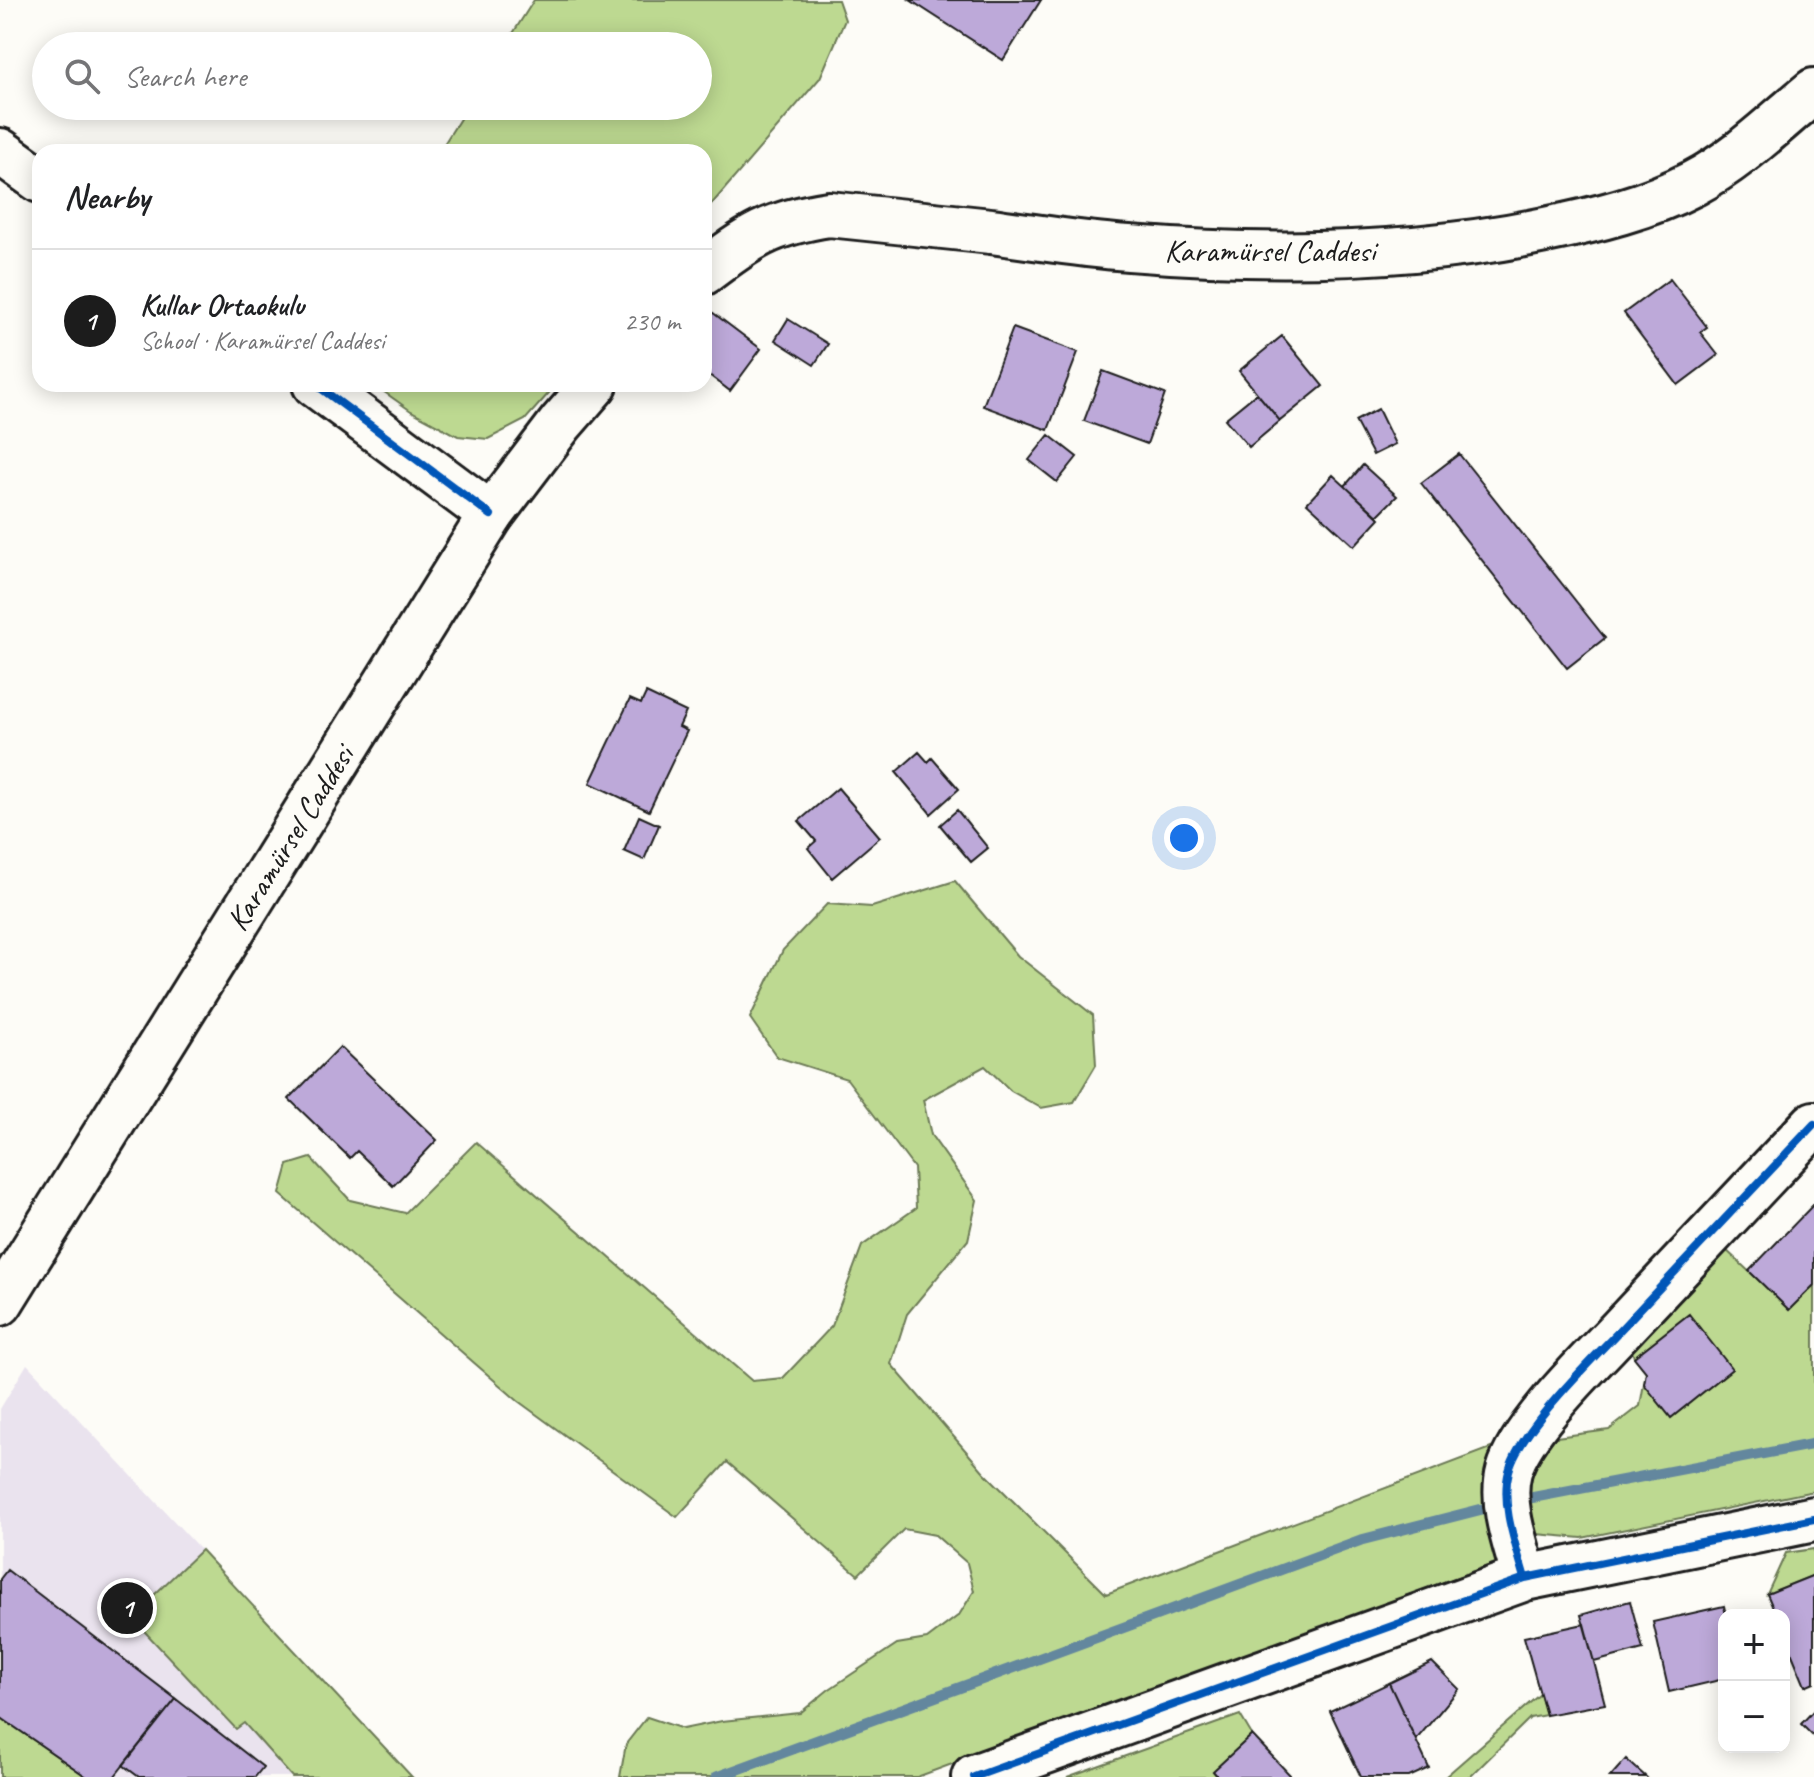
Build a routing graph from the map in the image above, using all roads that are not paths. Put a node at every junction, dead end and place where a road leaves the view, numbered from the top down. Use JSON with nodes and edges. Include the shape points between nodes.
{"nodes":[{"id":1,"x":1814,"y":91,"type":"edge"},
{"id":2,"x":0,"y":151,"type":"edge"},
{"id":3,"x":32,"y":174,"type":"edge"},
{"id":4,"x":712,"y":266,"type":"edge"},
{"id":5,"x":326,"y":392,"type":"edge"},
{"id":6,"x":588,"y":392,"type":"edge"},
{"id":7,"x":491,"y":515,"type":"junction"},
{"id":8,"x":1814,"y":1124,"type":"edge"},
{"id":9,"x":0,"y":1303,"type":"edge"},
{"id":10,"x":1814,"y":1519,"type":"edge"},
{"id":11,"x":1519,"y":1557,"type":"junction"},
{"id":12,"x":974,"y":1777,"type":"edge"}],
"edges":[{"from":1,"to":4,"type":"main road","name":"Karamürsel Caddesi","via":[[1696,182],[1648,204],[1514,236],[1342,253],[1215,253],[829,214],[793,219],[748,238]]},
{"from":2,"to":3,"type":"main road"},
{"from":5,"to":7,"type":"main road"},
{"from":6,"to":7,"type":"main road","name":"Karamürsel Caddesi"},
{"from":7,"to":9,"type":"main road","name":"Karamürsel Caddesi"},
{"from":8,"to":11,"type":"main road","via":[[1550,1407],[1510,1466],[1506,1489]]},
{"from":10,"to":11,"type":"main road"},
{"from":11,"to":12,"type":"main road"}]}
